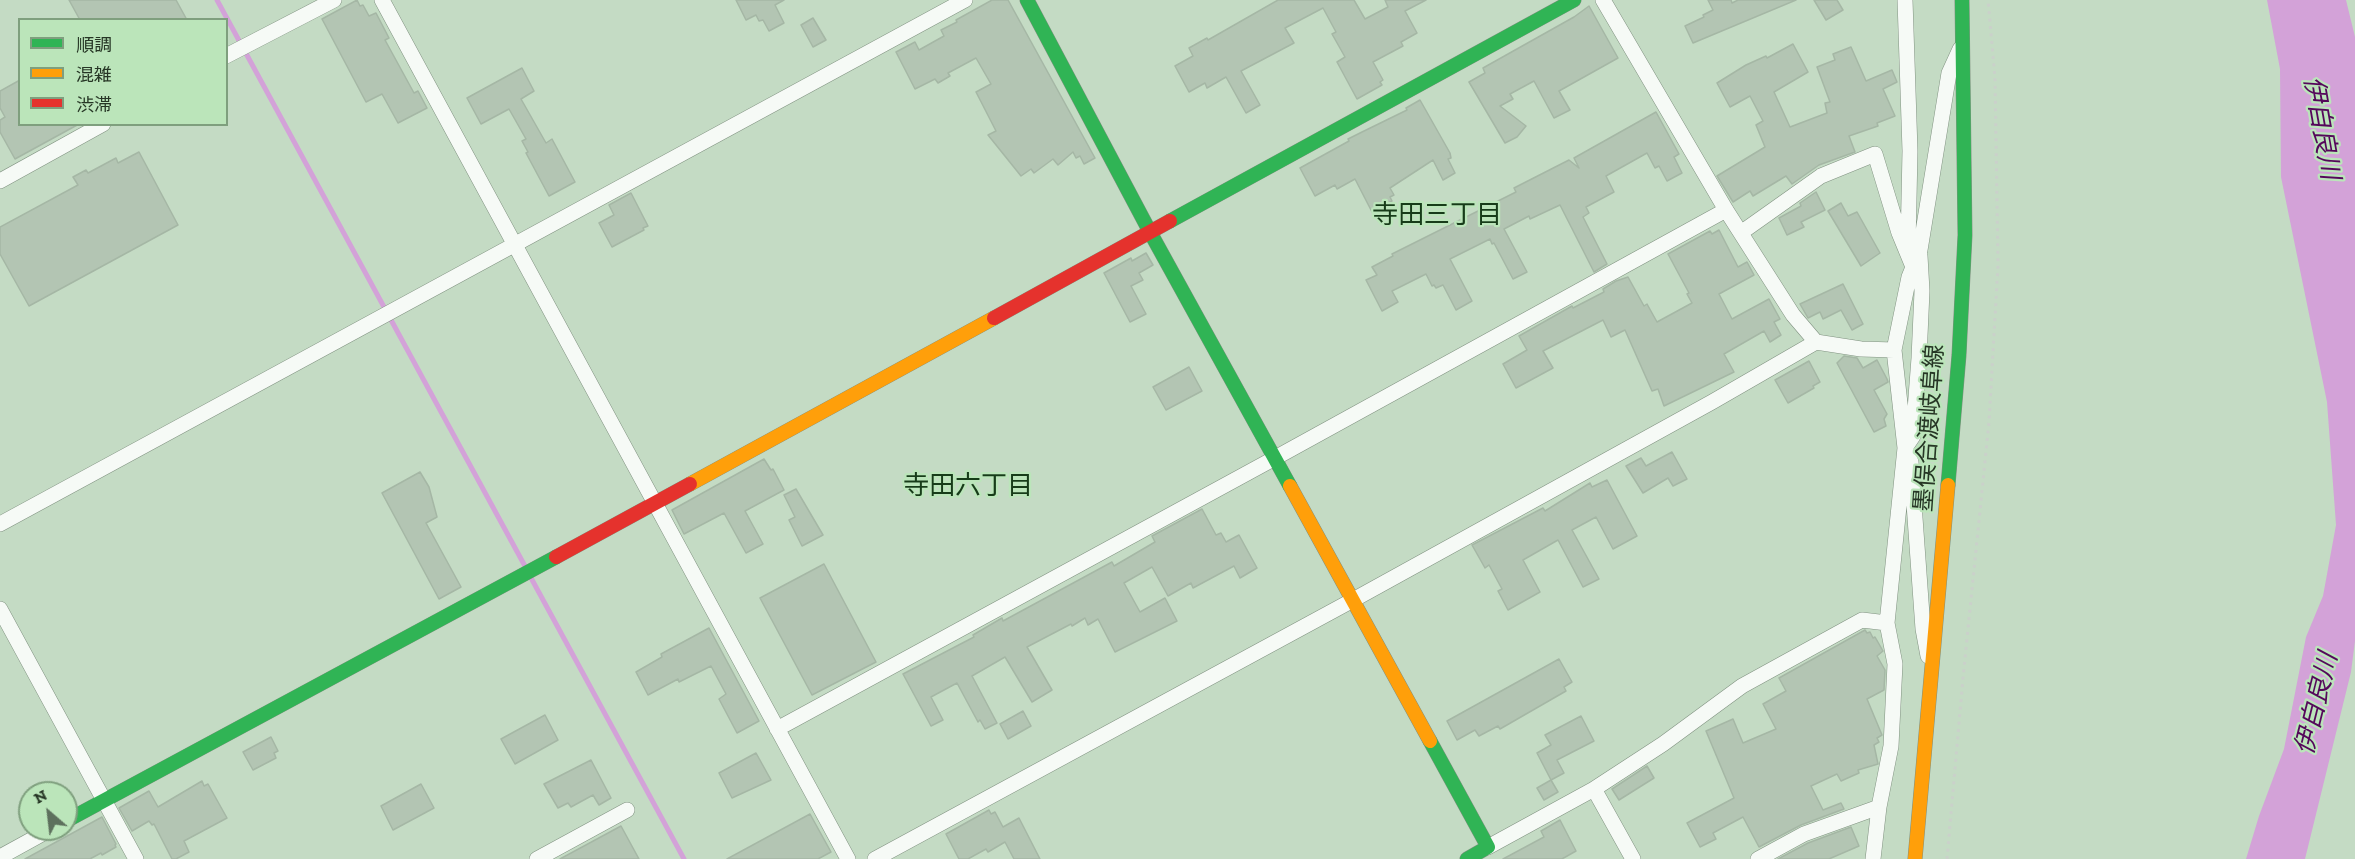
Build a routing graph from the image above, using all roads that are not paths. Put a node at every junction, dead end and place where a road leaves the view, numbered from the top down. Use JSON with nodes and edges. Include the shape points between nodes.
{"nodes":[{"id":1,"x":334,"y":0,"type":"edge"},
{"id":2,"x":382,"y":0,"type":"edge"},
{"id":3,"x":965,"y":0,"type":"edge"},
{"id":4,"x":1027,"y":0,"type":"edge"},
{"id":5,"x":1574,"y":0,"type":"edge"},
{"id":6,"x":1603,"y":0,"type":"edge"},
{"id":7,"x":1905,"y":0,"type":"edge"},
{"id":8,"x":1962,"y":0,"type":"edge"},
{"id":9,"x":1963,"y":43,"type":"junction"},
{"id":10,"x":228,"y":55,"type":"edge"},
{"id":11,"x":99,"y":126,"type":"edge"},
{"id":12,"x":0,"y":181,"type":"edge"},
{"id":13,"x":1726,"y":210,"type":"junction"},
{"id":14,"x":1150,"y":232,"type":"junction"},
{"id":15,"x":1742,"y":232,"type":"junction"},
{"id":16,"x":516,"y":245,"type":"junction"},
{"id":17,"x":1914,"y":257,"type":"junction"},
{"id":18,"x":1816,"y":342,"type":"junction"},
{"id":19,"x":1894,"y":350,"type":"junction"},
{"id":20,"x":1905,"y":448,"type":"junction"},
{"id":21,"x":1275,"y":458,"type":"junction"},
{"id":22,"x":656,"y":503,"type":"junction"},
{"id":23,"x":0,"y":524,"type":"edge"},
{"id":24,"x":1353,"y":600,"type":"junction"},
{"id":25,"x":0,"y":609,"type":"edge"},
{"id":26,"x":1887,"y":623,"type":"junction"},
{"id":27,"x":1932,"y":678,"type":"junction"},
{"id":28,"x":777,"y":729,"type":"junction"},
{"id":29,"x":1594,"y":789,"type":"junction"},
{"id":30,"x":103,"y":800,"type":"junction"},
{"id":31,"x":1879,"y":807,"type":"junction"},
{"id":32,"x":627,"y":810,"type":"dead end"},
{"id":33,"x":78,"y":814,"type":"edge"},
{"id":34,"x":29,"y":841,"type":"edge"},
{"id":35,"x":1488,"y":847,"type":"junction"},
{"id":36,"x":0,"y":857,"type":"edge"},
{"id":37,"x":136,"y":859,"type":"edge"},
{"id":38,"x":537,"y":859,"type":"edge"},
{"id":39,"x":848,"y":859,"type":"edge"},
{"id":40,"x":875,"y":859,"type":"edge"},
{"id":41,"x":1467,"y":859,"type":"edge"},
{"id":42,"x":1633,"y":859,"type":"edge"},
{"id":43,"x":1758,"y":859,"type":"edge"},
{"id":44,"x":1873,"y":859,"type":"edge"},
{"id":45,"x":1914,"y":859,"type":"edge"}],
"edges":[{"from":1,"to":10,"type":"street"},
{"from":2,"to":16,"type":"street"},
{"from":3,"to":16,"type":"street"},
{"from":4,"to":14,"type":"street"},
{"from":5,"to":14,"type":"street"},
{"from":6,"to":13,"type":"street"},
{"from":7,"to":17,"type":"street"},
{"from":8,"to":9,"type":"street","name":"墨俣合渡岐阜線"},
{"from":9,"to":17,"type":"street","via":[[1949,73]]},
{"from":9,"to":27,"type":"street","name":"墨俣合渡岐阜線","via":[[1964,247],[1959,354]]},
{"from":11,"to":12,"type":"street"},
{"from":13,"to":15,"type":"street"},
{"from":13,"to":21,"type":"street"},
{"from":14,"to":21,"type":"street"},
{"from":14,"to":22,"type":"street"},
{"from":15,"to":17,"type":"street","via":[[1821,176],[1875,154],[1899,232]]},
{"from":15,"to":18,"type":"street","via":[[1793,315]]},
{"from":16,"to":22,"type":"street"},
{"from":16,"to":23,"type":"street"},
{"from":17,"to":19,"type":"street"},
{"from":17,"to":20,"type":"street","via":[[1922,291],[1919,358],[1913,436]]},
{"from":18,"to":19,"type":"street"},
{"from":18,"to":24,"type":"street"},
{"from":19,"to":20,"type":"street"},
{"from":20,"to":26,"type":"street"},
{"from":20,"to":27,"type":"street","via":[[1911,462],[1923,629]]},
{"from":21,"to":24,"type":"street"},
{"from":21,"to":28,"type":"street"},
{"from":22,"to":28,"type":"street"},
{"from":22,"to":30,"type":"street"},
{"from":24,"to":35,"type":"street"},
{"from":24,"to":40,"type":"street"},
{"from":25,"to":30,"type":"street"},
{"from":26,"to":29,"type":"street","via":[[1862,620],[1742,686]]},
{"from":26,"to":31,"type":"street","via":[[1895,664],[1891,746]]},
{"from":27,"to":45,"type":"street","name":"墨俣合渡岐阜線"},
{"from":28,"to":39,"type":"street"},
{"from":29,"to":35,"type":"street"},
{"from":29,"to":42,"type":"street"},
{"from":30,"to":33,"type":"street"},
{"from":30,"to":37,"type":"street"},
{"from":31,"to":43,"type":"street","via":[[1804,834]]},
{"from":31,"to":44,"type":"street"},
{"from":32,"to":38,"type":"street"},
{"from":34,"to":36,"type":"street"},
{"from":35,"to":41,"type":"street"}]}
